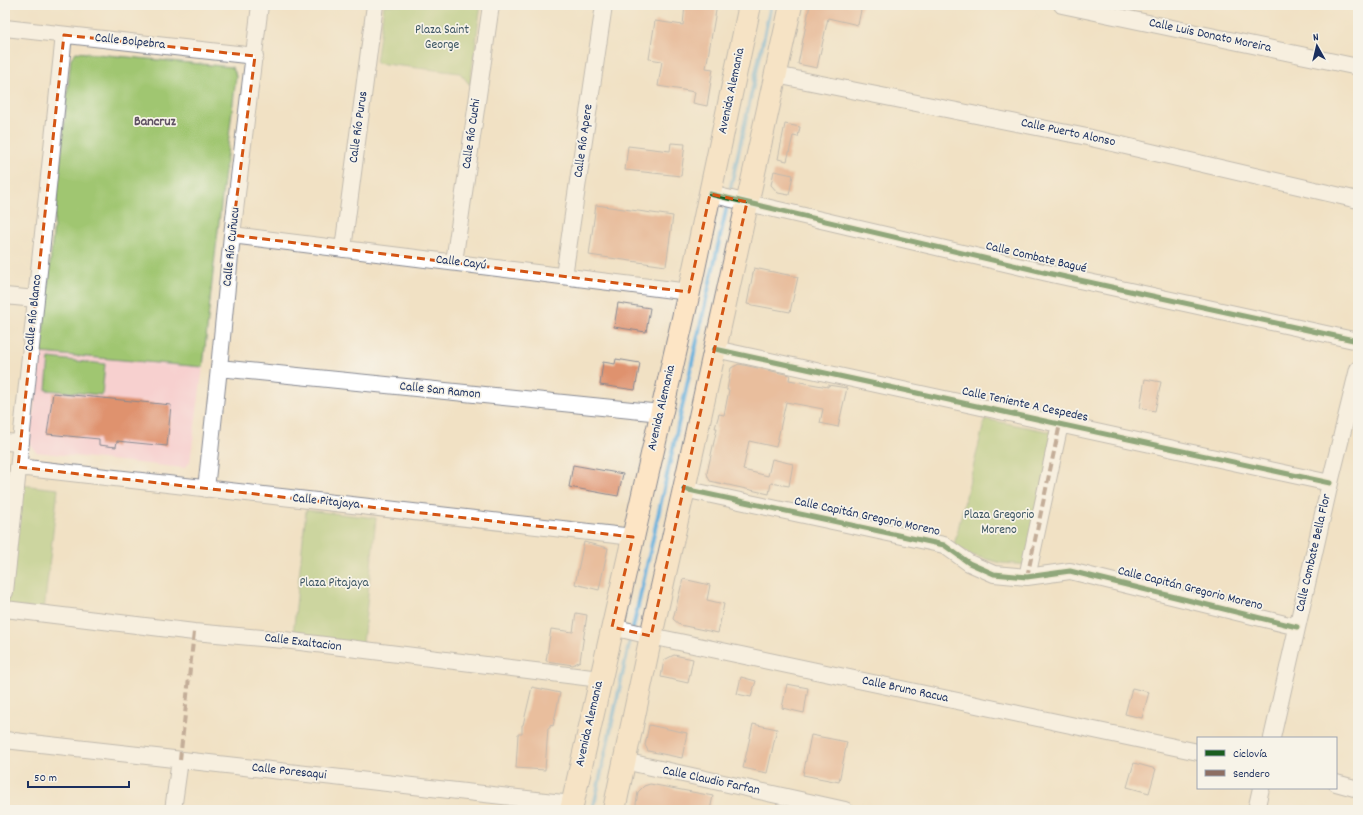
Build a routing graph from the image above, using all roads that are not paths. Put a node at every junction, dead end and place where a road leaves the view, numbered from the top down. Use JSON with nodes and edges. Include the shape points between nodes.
{"nodes":[{"id":1,"x":260,"y":5,"type":"edge"},
{"id":2,"x":375,"y":5,"type":"edge"},
{"id":3,"x":490,"y":5,"type":"edge"},
{"id":4,"x":604,"y":5,"type":"edge"},
{"id":5,"x":750,"y":5,"type":"edge"},
{"id":6,"x":791,"y":5,"type":"edge"},
{"id":7,"x":1062,"y":5,"type":"edge"},
{"id":8,"x":5,"y":28,"type":"edge"},
{"id":9,"x":64,"y":34,"type":"junction"},
{"id":10,"x":255,"y":56,"type":"junction"},
{"id":11,"x":1358,"y":68,"type":"edge"},
{"id":12,"x":776,"y":75,"type":"junction"},
{"id":13,"x":714,"y":195,"type":"junction"},
{"id":14,"x":1358,"y":200,"type":"edge"},
{"id":15,"x":743,"y":202,"type":"junction"},
{"id":16,"x":232,"y":235,"type":"junction"},
{"id":17,"x":343,"y":249,"type":"junction"},
{"id":18,"x":454,"y":262,"type":"junction"},
{"id":19,"x":564,"y":276,"type":"junction"},
{"id":20,"x":690,"y":292,"type":"junction"},
{"id":21,"x":5,"y":296,"type":"edge"},
{"id":22,"x":36,"y":299,"type":"junction"},
{"id":23,"x":1358,"y":341,"type":"edge"},
{"id":24,"x":715,"y":348,"type":"junction"},
{"id":25,"x":219,"y":368,"type":"junction"},
{"id":26,"x":1358,"y":369,"type":"edge"},
{"id":27,"x":661,"y":414,"type":"junction"},
{"id":28,"x":1060,"y":424,"type":"junction"},
{"id":29,"x":13,"y":442,"type":"edge"},
{"id":30,"x":18,"y":468,"type":"junction"},
{"id":31,"x":1330,"y":482,"type":"junction"},
{"id":32,"x":206,"y":489,"type":"junction"},
{"id":33,"x":684,"y":489,"type":"junction"},
{"id":34,"x":633,"y":537,"type":"junction"},
{"id":35,"x":1027,"y":578,"type":"junction"},
{"id":36,"x":5,"y":592,"type":"edge"},
{"id":37,"x":5,"y":609,"type":"edge"},
{"id":38,"x":1297,"y":627,"type":"junction"},
{"id":39,"x":616,"y":628,"type":"junction"},
{"id":40,"x":644,"y":635,"type":"junction"},
{"id":41,"x":600,"y":679,"type":"junction"},
{"id":42,"x":1272,"y":737,"type":"edge"},
{"id":43,"x":5,"y":740,"type":"edge"},
{"id":44,"x":1197,"y":752,"type":"edge"},
{"id":45,"x":180,"y":760,"type":"junction"},
{"id":46,"x":624,"y":762,"type":"junction"},
{"id":47,"x":1337,"y":784,"type":"edge"},
{"id":48,"x":1261,"y":789,"type":"edge"},
{"id":49,"x":1358,"y":789,"type":"edge"},
{"id":50,"x":572,"y":807,"type":"edge"},
{"id":51,"x":173,"y":810,"type":"edge"},
{"id":52,"x":614,"y":810,"type":"edge"},
{"id":53,"x":845,"y":810,"type":"edge"},
{"id":54,"x":1256,"y":810,"type":"edge"}],
"edges":[{"from":1,"to":10,"type":"street","name":"Calle Río Cuñucu"},
{"from":2,"to":17,"type":"street","name":"Calle Río Purus"},
{"from":3,"to":18,"type":"street","name":"Calle Río Cuchi"},
{"from":4,"to":19,"type":"street","name":"Calle Río Apere"},
{"from":5,"to":13,"type":"main road","name":"Avenida Alemania"},
{"from":6,"to":12,"type":"main road"},
{"from":7,"to":11,"type":"street","name":"Calle Luis Donato Moreira"},
{"from":8,"to":9,"type":"street","name":"Calle Bolpebra"},
{"from":9,"to":10,"type":"street","name":"Calle Bolpebra"},
{"from":9,"to":22,"type":"street","name":"Calle Río Blanco"},
{"from":10,"to":16,"type":"street","name":"Calle Río Cuñucu"},
{"from":12,"to":14,"type":"street","name":"Calle Puerto Alonso","via":[[1087,137]]},
{"from":12,"to":15,"type":"main road"},
{"from":13,"to":15,"type":"street","name":"Calle Combate Bagué"},
{"from":13,"to":20,"type":"main road","name":"Avenida Alemania"},
{"from":15,"to":23,"type":"street","name":"Calle Combate Bagué","via":[[1052,274]]},
{"from":15,"to":24,"type":"main road"},
{"from":16,"to":17,"type":"street","name":"Calle Cayú"},
{"from":16,"to":25,"type":"street","name":"Calle Río Cuñucu"},
{"from":17,"to":18,"type":"street","name":"Calle Cayú"},
{"from":18,"to":19,"type":"street","name":"Calle Cayú"},
{"from":19,"to":20,"type":"street","name":"Calle Cayú"},
{"from":20,"to":27,"type":"main road","name":"Avenida Alemania"},
{"from":21,"to":22,"type":"street"},
{"from":22,"to":29,"type":"street","name":"Calle Río Blanco"},
{"from":24,"to":28,"type":"street","name":"Calle Teniente A Cespedes"},
{"from":24,"to":33,"type":"main road"},
{"from":25,"to":27,"type":"street","name":"Calle San Ramon"},
{"from":25,"to":32,"type":"street","name":"Calle Río Cuñucu"},
{"from":26,"to":31,"type":"street","name":"Calle Combate Bella Flor"},
{"from":27,"to":34,"type":"main road","name":"Avenida Alemania"},
{"from":28,"to":31,"type":"street","name":"Calle Teniente A Cespedes"},
{"from":28,"to":35,"type":"street"},
{"from":29,"to":30,"type":"street","name":"Calle Río Blanco"},
{"from":30,"to":32,"type":"street","name":"Calle Pitajaya"},
{"from":30,"to":36,"type":"street","name":"Calle Río Blanco"},
{"from":31,"to":38,"type":"street","name":"Calle Combate Bella Flor"},
{"from":32,"to":34,"type":"street","name":"Calle Pitajaya"},
{"from":33,"to":35,"type":"street","name":"Calle Capitán Gregorio Moreno","via":[[944,545],[969,563],[994,574]]},
{"from":33,"to":40,"type":"main road"},
{"from":34,"to":39,"type":"main road","name":"Avenida Alemania"},
{"from":35,"to":38,"type":"street","name":"Calle Capitán Gregorio Moreno","via":[[1070,572]]},
{"from":37,"to":41,"type":"street","name":"Calle Exaltacion"},
{"from":38,"to":42,"type":"street","name":"Calle Combate Bella Flor"},
{"from":39,"to":40,"type":"street","name":"Calle Bruno Racua"},
{"from":39,"to":41,"type":"main road","name":"Avenida Alemania"},
{"from":40,"to":44,"type":"street","name":"Calle Bruno Racua"},
{"from":40,"to":46,"type":"main road"},
{"from":41,"to":50,"type":"main road","name":"Avenida Alemania"},
{"from":43,"to":45,"type":"street","name":"Calle Poresaqui"},
{"from":45,"to":50,"type":"street","name":"Calle Poresaqui"},
{"from":45,"to":51,"type":"street"},
{"from":46,"to":52,"type":"main road"},
{"from":46,"to":53,"type":"street","name":"Calle Claudio Farfan"},
{"from":47,"to":49,"type":"street"},
{"from":48,"to":54,"type":"street"}]}
